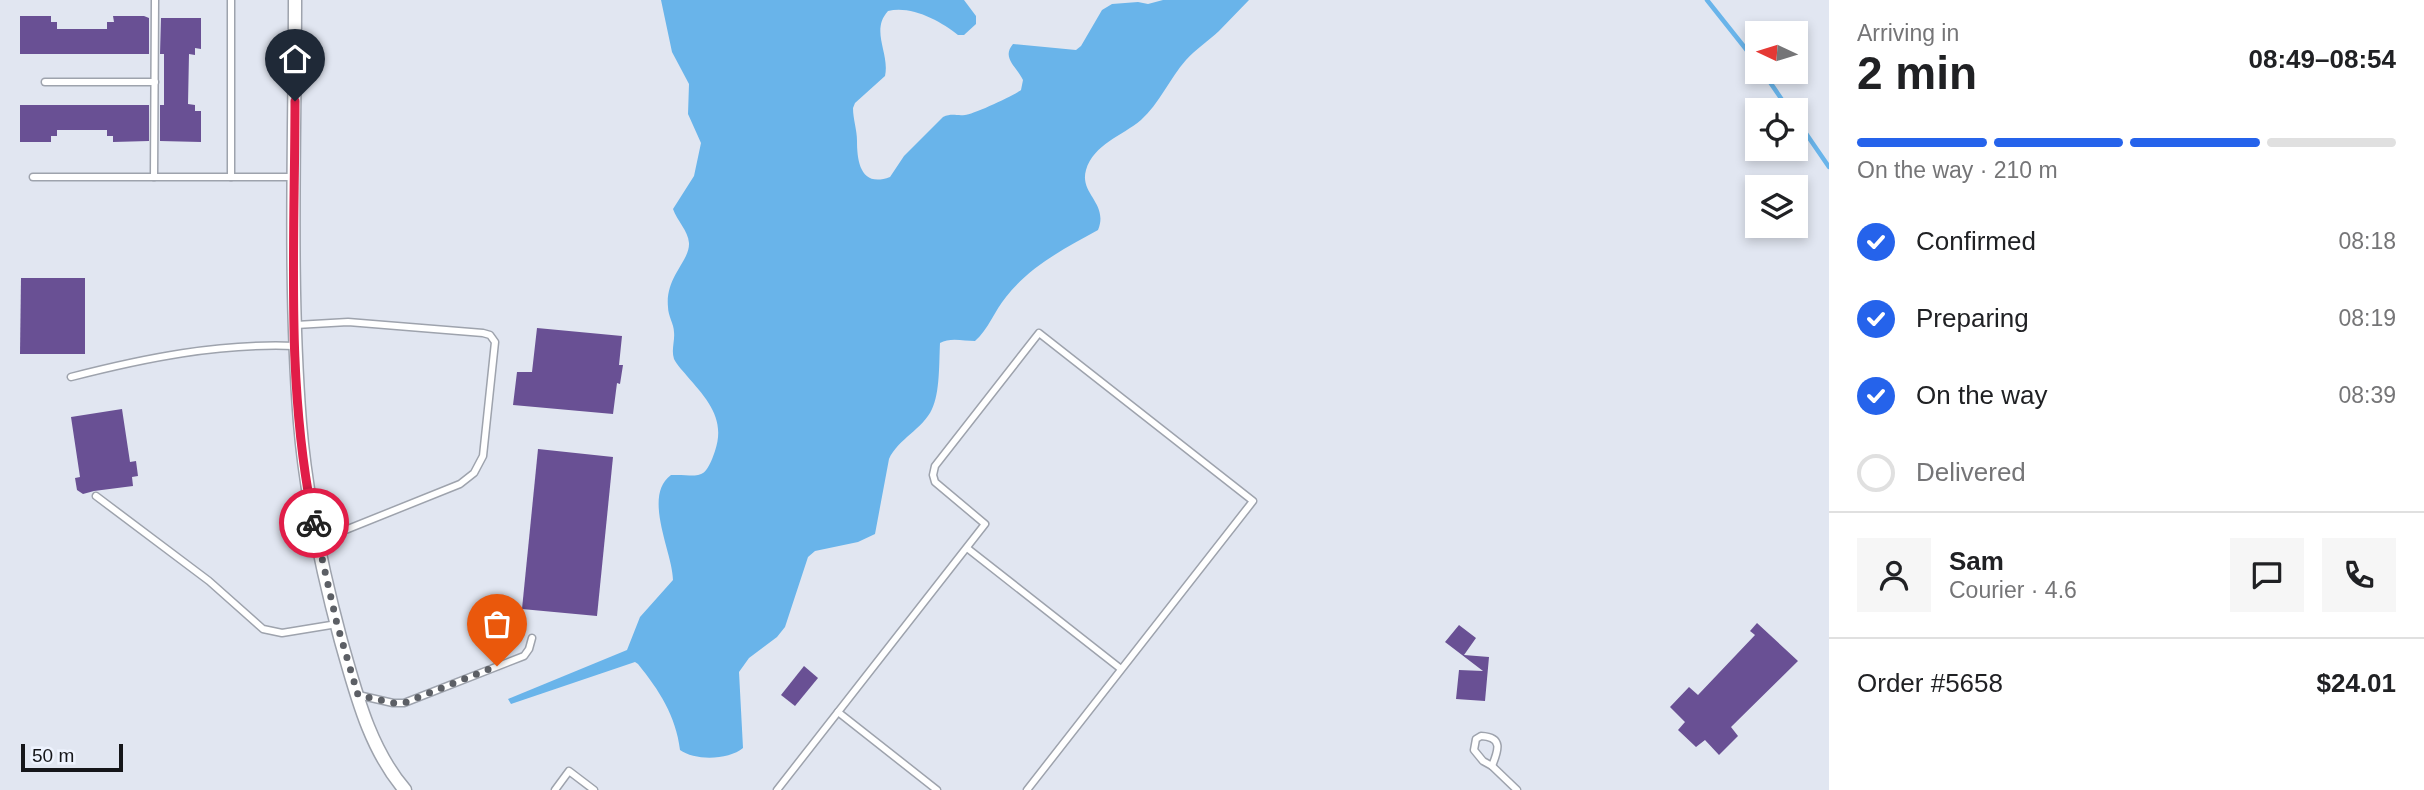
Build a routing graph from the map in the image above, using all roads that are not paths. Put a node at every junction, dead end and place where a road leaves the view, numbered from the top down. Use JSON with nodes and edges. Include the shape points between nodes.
{"nodes":[{"id":1,"x":155,"y":0,"type":"edge"},
{"id":2,"x":231,"y":0,"type":"edge"},
{"id":3,"x":295,"y":0,"type":"edge"},
{"id":4,"x":45,"y":82,"type":"dead end"},
{"id":5,"x":155,"y":82,"type":"junction"},
{"id":6,"x":33,"y":177,"type":"dead end"},
{"id":7,"x":154,"y":177,"type":"junction"},
{"id":8,"x":231,"y":177,"type":"junction"},
{"id":9,"x":295,"y":177,"type":"junction"},
{"id":10,"x":295,"y":325,"type":"junction"},
{"id":11,"x":295,"y":346,"type":"junction"},
{"id":12,"x":71,"y":377,"type":"dead end"},
{"id":13,"x":96,"y":496,"type":"dead end"},
{"id":14,"x":318,"y":541,"type":"junction"},
{"id":15,"x":967,"y":548,"type":"junction"},
{"id":16,"x":337,"y":624,"type":"junction"},
{"id":17,"x":532,"y":638,"type":"dead end"},
{"id":18,"x":1121,"y":669,"type":"junction"},
{"id":19,"x":358,"y":695,"type":"junction"},
{"id":20,"x":838,"y":712,"type":"junction"},
{"id":21,"x":1492,"y":766,"type":"junction"},
{"id":22,"x":405,"y":790,"type":"edge"},
{"id":23,"x":555,"y":790,"type":"edge"},
{"id":24,"x":594,"y":790,"type":"edge"},
{"id":25,"x":777,"y":790,"type":"edge"},
{"id":26,"x":937,"y":790,"type":"edge"},
{"id":27,"x":1027,"y":790,"type":"edge"},
{"id":28,"x":1517,"y":790,"type":"edge"}],
"edges":[{"from":1,"to":5,"type":"lane"},
{"from":2,"to":8,"type":"lane"},
{"from":3,"to":9,"type":"street"},
{"from":4,"to":5,"type":"lane"},
{"from":5,"to":7,"type":"lane"},
{"from":6,"to":7,"type":"lane"},
{"from":7,"to":8,"type":"lane"},
{"from":8,"to":9,"type":"lane"},
{"from":9,"to":10,"type":"street"},
{"from":10,"to":11,"type":"street"},
{"from":10,"to":14,"type":"lane","via":[[348,322],[483,333],[495,342],[483,456],[474,473],[460,484]]},
{"from":11,"to":12,"type":"lane","via":[[223,347],[147,358]]},
{"from":11,"to":14,"type":"street","via":[[300,424]]},
{"from":13,"to":16,"type":"lane","via":[[209,581],[263,629],[282,633]]},
{"from":14,"to":16,"type":"street"},
{"from":15,"to":18,"type":"lane"},
{"from":15,"to":18,"type":"lane","via":[[985,524],[935,482],[935,467],[1038,333],[1253,500]]},
{"from":15,"to":20,"type":"lane"},
{"from":16,"to":19,"type":"street"},
{"from":17,"to":19,"type":"lane","via":[[524,656],[404,703]]},
{"from":18,"to":27,"type":"lane"},
{"from":19,"to":22,"type":"street","via":[[380,756]]},
{"from":20,"to":25,"type":"lane"},
{"from":20,"to":26,"type":"lane"},
{"from":21,"to":21,"type":"lane","via":[[1474,750],[1481,736],[1497,743]]},
{"from":21,"to":28,"type":"lane"},
{"from":23,"to":24,"type":"lane","via":[[569,771]]}]}
